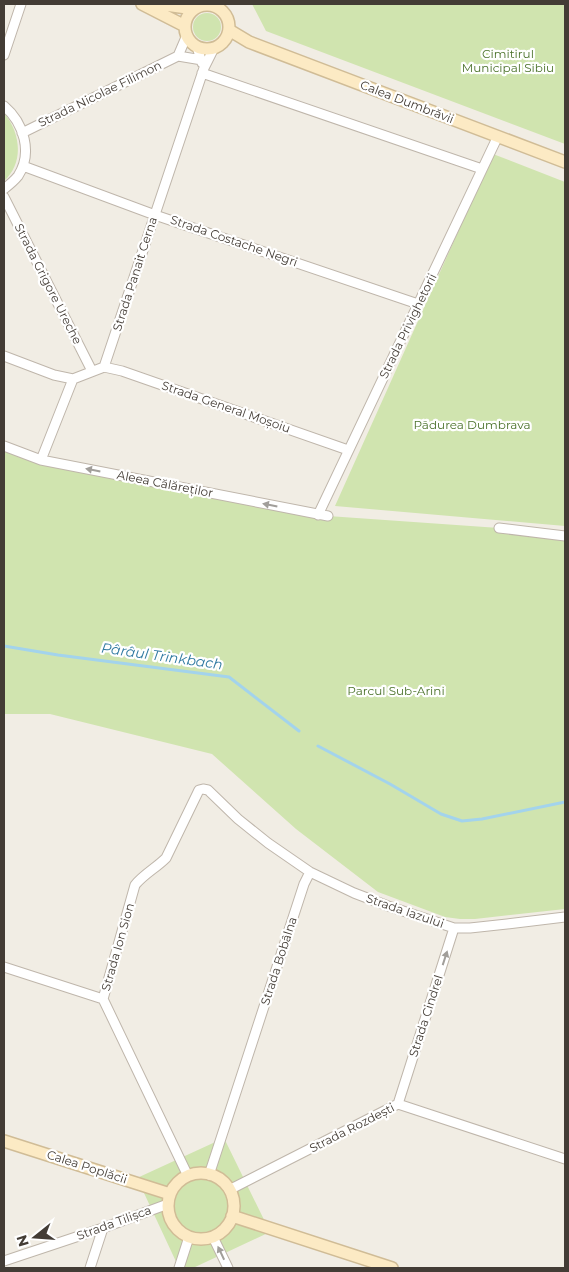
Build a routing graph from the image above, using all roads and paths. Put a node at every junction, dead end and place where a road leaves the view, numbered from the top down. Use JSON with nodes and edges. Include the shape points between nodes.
{"nodes":[{"id":1,"x":21,"y":4,"type":"edge"},
{"id":2,"x":142,"y":4,"type":"edge"},
{"id":3,"x":158,"y":4,"type":"edge"},
{"id":4,"x":194,"y":9,"type":"junction"},
{"id":5,"x":186,"y":31,"type":"junction"},
{"id":6,"x":227,"y":35,"type":"junction"},
{"id":7,"x":197,"y":47,"type":"junction"},
{"id":8,"x":214,"y":48,"type":"junction"},
{"id":9,"x":4,"y":55,"type":"edge"},
{"id":10,"x":178,"y":56,"type":"junction"},
{"id":11,"x":203,"y":67,"type":"junction"},
{"id":12,"x":4,"y":106,"type":"edge"},
{"id":13,"x":22,"y":133,"type":"junction"},
{"id":14,"x":498,"y":136,"type":"junction"},
{"id":15,"x":565,"y":162,"type":"edge"},
{"id":16,"x":23,"y":166,"type":"junction"},
{"id":17,"x":482,"y":170,"type":"junction"},
{"id":18,"x":4,"y":189,"type":"edge"},
{"id":19,"x":4,"y":197,"type":"edge"},
{"id":20,"x":155,"y":215,"type":"junction"},
{"id":21,"x":418,"y":304,"type":"junction"},
{"id":22,"x":4,"y":356,"type":"edge"},
{"id":23,"x":104,"y":367,"type":"junction"},
{"id":24,"x":92,"y":372,"type":"junction"},
{"id":25,"x":73,"y":380,"type":"junction"},
{"id":26,"x":4,"y":446,"type":"edge"},
{"id":27,"x":348,"y":450,"type":"junction"},
{"id":28,"x":41,"y":460,"type":"junction"},
{"id":29,"x":318,"y":515,"type":"junction"},
{"id":30,"x":328,"y":516,"type":"dead end"},
{"id":31,"x":499,"y":528,"type":"dead end"},
{"id":32,"x":565,"y":536,"type":"edge"},
{"id":33,"x":310,"y":872,"type":"junction"},
{"id":34,"x":565,"y":917,"type":"edge"},
{"id":35,"x":454,"y":928,"type":"junction"},
{"id":36,"x":4,"y":967,"type":"edge"},
{"id":37,"x":103,"y":1000,"type":"junction"},
{"id":38,"x":398,"y":1104,"type":"junction"},
{"id":39,"x":4,"y":1141,"type":"edge"},
{"id":40,"x":565,"y":1159,"type":"edge"},
{"id":41,"x":209,"y":1175,"type":"junction"},
{"id":42,"x":188,"y":1176,"type":"junction"},
{"id":43,"x":229,"y":1190,"type":"junction"},
{"id":44,"x":169,"y":1199,"type":"junction"},
{"id":45,"x":232,"y":1216,"type":"junction"},
{"id":46,"x":103,"y":1228,"type":"junction"},
{"id":47,"x":189,"y":1237,"type":"junction"},
{"id":48,"x":213,"y":1237,"type":"junction"},
{"id":49,"x":4,"y":1261,"type":"edge"},
{"id":50,"x":90,"y":1268,"type":"edge"},
{"id":51,"x":179,"y":1268,"type":"edge"},
{"id":52,"x":228,"y":1268,"type":"edge"},
{"id":53,"x":392,"y":1268,"type":"edge"}],
"edges":[{"from":1,"to":9,"type":"street"},
{"from":2,"to":5,"type":"main road"},
{"from":3,"to":4,"type":"main road"},
{"from":4,"to":5,"type":"main road","via":[[186,20]]},
{"from":4,"to":6,"type":"main road","via":[[203,5],[222,10],[227,18]]},
{"from":5,"to":7,"type":"main road"},
{"from":5,"to":10,"type":"street"},
{"from":6,"to":8,"type":"main road"},
{"from":6,"to":14,"type":"main road","name":"Calea Dumbrăvii"},
{"from":7,"to":8,"type":"main road"},
{"from":7,"to":11,"type":"street"},
{"from":8,"to":11,"type":"street","name":"Strada Panait Cerna"},
{"from":10,"to":11,"type":"street"},
{"from":10,"to":13,"type":"street","name":"Strada Nicolae Filimon"},
{"from":11,"to":17,"type":"street"},
{"from":11,"to":20,"type":"street","name":"Strada Panait Cerna"},
{"from":12,"to":13,"type":"street"},
{"from":13,"to":16,"type":"street","via":[[26,145]]},
{"from":14,"to":15,"type":"main road","name":"Calea Dumbrăvii"},
{"from":14,"to":17,"type":"street","name":"Strada Privighetorii"},
{"from":16,"to":18,"type":"street","via":[[18,176]]},
{"from":16,"to":20,"type":"street","name":"Strada Costache Negri"},
{"from":17,"to":21,"type":"street","name":"Strada Privighetorii"},
{"from":19,"to":24,"type":"street","name":"Strada Grigore Ureche"},
{"from":20,"to":21,"type":"street","name":"Strada Costache Negri"},
{"from":20,"to":23,"type":"street","name":"Strada Panait Cerna"},
{"from":21,"to":27,"type":"street","name":"Strada Privighetorii"},
{"from":22,"to":25,"type":"street"},
{"from":23,"to":24,"type":"street"},
{"from":23,"to":27,"type":"street","name":"Strada General Moșoiu"},
{"from":24,"to":25,"type":"street"},
{"from":25,"to":28,"type":"street"},
{"from":26,"to":28,"type":"street","name":"Aleea Călăreților"},
{"from":27,"to":29,"type":"street","name":"Strada Privighetorii"},
{"from":29,"to":28,"type":"street","name":"Aleea Călăreților","one_way":true},
{"from":29,"to":30,"type":"street","name":"Aleea Călăreților"},
{"from":31,"to":32,"type":"street"},
{"from":33,"to":35,"type":"street","name":"Strada Iazului","via":[[354,893]]},
{"from":33,"to":37,"type":"street","name":"Strada Ion Sion","via":[[245,825],[208,790],[199,790],[166,858],[135,885]]},
{"from":33,"to":41,"type":"street","name":"Strada Bobâlna"},
{"from":34,"to":35,"type":"street","name":"Strada Iazului"},
{"from":38,"to":35,"type":"street","name":"Strada Cindrel","one_way":true},
{"from":36,"to":37,"type":"street"},
{"from":37,"to":42,"type":"street","name":"Strada Ion Sion"},
{"from":38,"to":40,"type":"street","name":"Strada Rozdești"},
{"from":38,"to":43,"type":"street","name":"Strada Rozdești"},
{"from":39,"to":44,"type":"main road","name":"Calea Poplăcii"},
{"from":41,"to":42,"type":"main road"},
{"from":41,"to":43,"type":"main road","via":[[221,1180]]},
{"from":42,"to":44,"type":"main road","via":[[177,1183]]},
{"from":43,"to":45,"type":"main road","via":[[233,1200]]},
{"from":44,"to":46,"type":"street","name":"Strada Tilișca"},
{"from":44,"to":47,"type":"main road","via":[[169,1216],[175,1227]]},
{"from":45,"to":48,"type":"main road","via":[[227,1227]]},
{"from":45,"to":53,"type":"main road"},
{"from":46,"to":49,"type":"street","name":"Strada Tilișca"},
{"from":46,"to":50,"type":"street"},
{"from":47,"to":48,"type":"main road"},
{"from":47,"to":51,"type":"street"},
{"from":52,"to":48,"type":"street","one_way":true}]}
